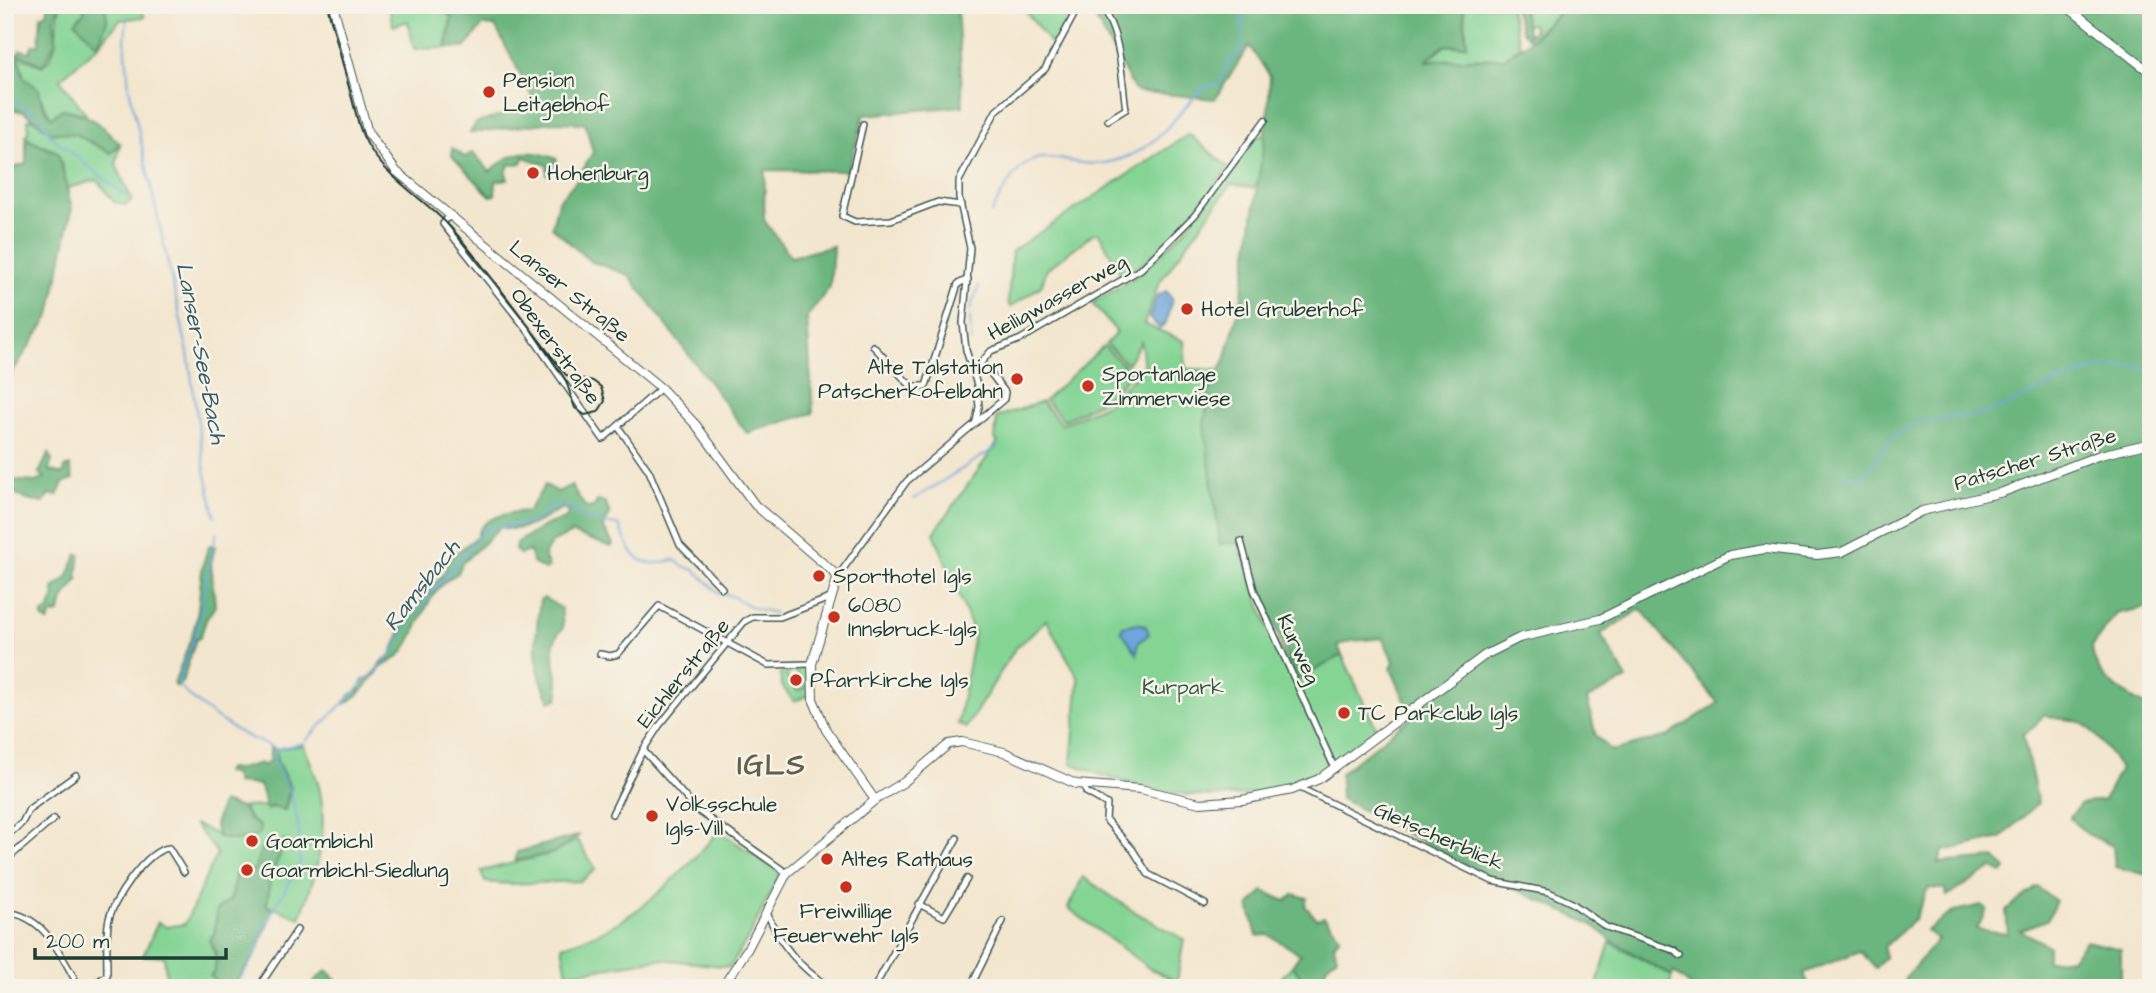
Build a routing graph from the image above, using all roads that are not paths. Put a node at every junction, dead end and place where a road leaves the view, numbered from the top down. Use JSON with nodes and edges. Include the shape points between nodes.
{"nodes":[{"id":1,"x":333,"y":5,"type":"edge"},
{"id":2,"x":1083,"y":5,"type":"edge"},
{"id":3,"x":1097,"y":5,"type":"edge"},
{"id":4,"x":2065,"y":5,"type":"edge"},
{"id":5,"x":2151,"y":73,"type":"edge"},
{"id":6,"x":1108,"y":120,"type":"dead end"},
{"id":7,"x":1265,"y":120,"type":"dead end"},
{"id":8,"x":863,"y":124,"type":"dead end"},
{"id":9,"x":961,"y":205,"type":"junction"},
{"id":10,"x":446,"y":220,"type":"junction"},
{"id":11,"x":968,"y":279,"type":"junction"},
{"id":12,"x":873,"y":346,"type":"dead end"},
{"id":13,"x":980,"y":367,"type":"junction"},
{"id":14,"x":973,"y":372,"type":"junction"},
{"id":15,"x":661,"y":388,"type":"junction"},
{"id":16,"x":976,"y":421,"type":"junction"},
{"id":17,"x":619,"y":428,"type":"junction"},
{"id":18,"x":2151,"y":443,"type":"edge"},
{"id":19,"x":1241,"y":541,"type":"dead end"},
{"id":20,"x":838,"y":576,"type":"junction"},
{"id":21,"x":722,"y":588,"type":"dead end"},
{"id":22,"x":830,"y":598,"type":"junction"},
{"id":23,"x":727,"y":644,"type":"junction"},
{"id":24,"x":600,"y":654,"type":"dead end"},
{"id":25,"x":812,"y":664,"type":"junction"},
{"id":26,"x":643,"y":750,"type":"junction"},
{"id":27,"x":1335,"y":769,"type":"junction"},
{"id":28,"x":76,"y":775,"type":"dead end"},
{"id":29,"x":1085,"y":786,"type":"junction"},
{"id":30,"x":1300,"y":788,"type":"junction"},
{"id":31,"x":875,"y":800,"type":"junction"},
{"id":32,"x":612,"y":814,"type":"dead end"},
{"id":33,"x":54,"y":819,"type":"dead end"},
{"id":34,"x":5,"y":836,"type":"edge"},
{"id":35,"x":957,"y":838,"type":"dead end"},
{"id":36,"x":5,"y":861,"type":"edge"},
{"id":37,"x":184,"y":872,"type":"dead end"},
{"id":38,"x":787,"y":873,"type":"junction"},
{"id":39,"x":967,"y":879,"type":"dead end"},
{"id":40,"x":919,"y":904,"type":"junction"},
{"id":41,"x":1205,"y":904,"type":"dead end"},
{"id":42,"x":767,"y":911,"type":"junction"},
{"id":43,"x":5,"y":913,"type":"edge"},
{"id":44,"x":1003,"y":921,"type":"dead end"},
{"id":45,"x":297,"y":930,"type":"dead end"},
{"id":46,"x":1681,"y":956,"type":"dead end"},
{"id":47,"x":80,"y":988,"type":"edge"},
{"id":48,"x":89,"y":988,"type":"edge"},
{"id":49,"x":258,"y":988,"type":"edge"},
{"id":50,"x":723,"y":988,"type":"edge"},
{"id":51,"x":831,"y":988,"type":"edge"},
{"id":52,"x":874,"y":988,"type":"edge"},
{"id":53,"x":970,"y":988,"type":"edge"}],
"edges":[{"from":1,"to":10,"type":"main road","name":"Lanser Straße","via":[[368,133],[396,171]]},
{"from":2,"to":9,"type":"street","via":[[1045,69],[993,114],[960,177]]},
{"from":3,"to":6,"type":"street","via":[[1108,15],[1126,109]]},
{"from":4,"to":5,"type":"main road"},
{"from":7,"to":13,"type":"street","name":"Heiligwasserweg","via":[[1193,218],[1139,270],[1021,339],[991,351]]},
{"from":8,"to":9,"type":"street","via":[[842,216],[855,222],[891,220],[938,202]]},
{"from":9,"to":11,"type":"street","via":[[971,248]]},
{"from":10,"to":15,"type":"main road","name":"Lanser Straße"},
{"from":10,"to":17,"type":"street","name":"Obexerstraße","via":[[603,439]]},
{"from":11,"to":12,"type":"street","via":[[958,284],[926,386],[911,386]]},
{"from":11,"to":14,"type":"street","via":[[964,334]]},
{"from":13,"to":14,"type":"street","name":"Heiligwasserweg"},
{"from":13,"to":16,"type":"street","via":[[988,370],[1005,396]]},
{"from":14,"to":16,"type":"street","via":[[979,407]]},
{"from":15,"to":17,"type":"street"},
{"from":15,"to":20,"type":"main road","name":"Lanser Straße","via":[[696,425],[755,505]]},
{"from":16,"to":20,"type":"street","via":[[901,487]]},
{"from":17,"to":21,"type":"street","via":[[649,471],[680,545]]},
{"from":18,"to":27,"type":"main road","name":"Patscher Straße","via":[[2100,455],[2003,492],[1922,511],[1842,552],[1817,555],[1765,549],[1730,555],[1591,623],[1511,641],[1485,655]]},
{"from":19,"to":27,"type":"street","name":"Kurweg","via":[[1254,590]]},
{"from":20,"to":22,"type":"main road"},
{"from":22,"to":23,"type":"street","name":"Eichlerstraße","via":[[780,617],[748,619]]},
{"from":22,"to":25,"type":"main road"},
{"from":23,"to":24,"type":"street","via":[[659,606],[618,654]]},
{"from":23,"to":25,"type":"street","via":[[774,666]]},
{"from":23,"to":26,"type":"street","name":"Eichlerstraße"},
{"from":25,"to":31,"type":"main road","via":[[813,699],[820,718]]},
{"from":26,"to":32,"type":"street","name":"Eichlerstraße"},
{"from":26,"to":38,"type":"street","via":[[697,810]]},
{"from":27,"to":30,"type":"main road","name":"Patscher Straße"},
{"from":28,"to":34,"type":"street","via":[[29,809],[22,823]]},
{"from":29,"to":30,"type":"main road","name":"Patscher Straße","via":[[1140,789],[1207,803]]},
{"from":29,"to":31,"type":"main road","name":"Patscher Straße","via":[[1057,778],[1015,755],[957,742],[938,751],[904,782]]},
{"from":29,"to":41,"type":"street","name":"Patscher Straße","via":[[1086,792],[1107,804],[1106,820],[1133,850],[1144,871]]},
{"from":30,"to":46,"type":"street","name":"Gletscherblick","via":[[1492,881],[1549,892],[1606,927]]},
{"from":31,"to":38,"type":"main road","name":"Patscher Straße"},
{"from":33,"to":36,"type":"street"},
{"from":35,"to":40,"type":"street"},
{"from":37,"to":48,"type":"street","via":[[173,850],[163,848],[134,875],[109,917],[107,975]]},
{"from":38,"to":42,"type":"main road"},
{"from":39,"to":40,"type":"street","via":[[944,917]]},
{"from":40,"to":52,"type":"street"},
{"from":42,"to":50,"type":"main road"},
{"from":42,"to":51,"type":"street","via":[[782,943],[806,970]]},
{"from":43,"to":47,"type":"street","via":[[27,917],[42,929]]},
{"from":44,"to":53,"type":"street"},
{"from":45,"to":49,"type":"street"}]}
